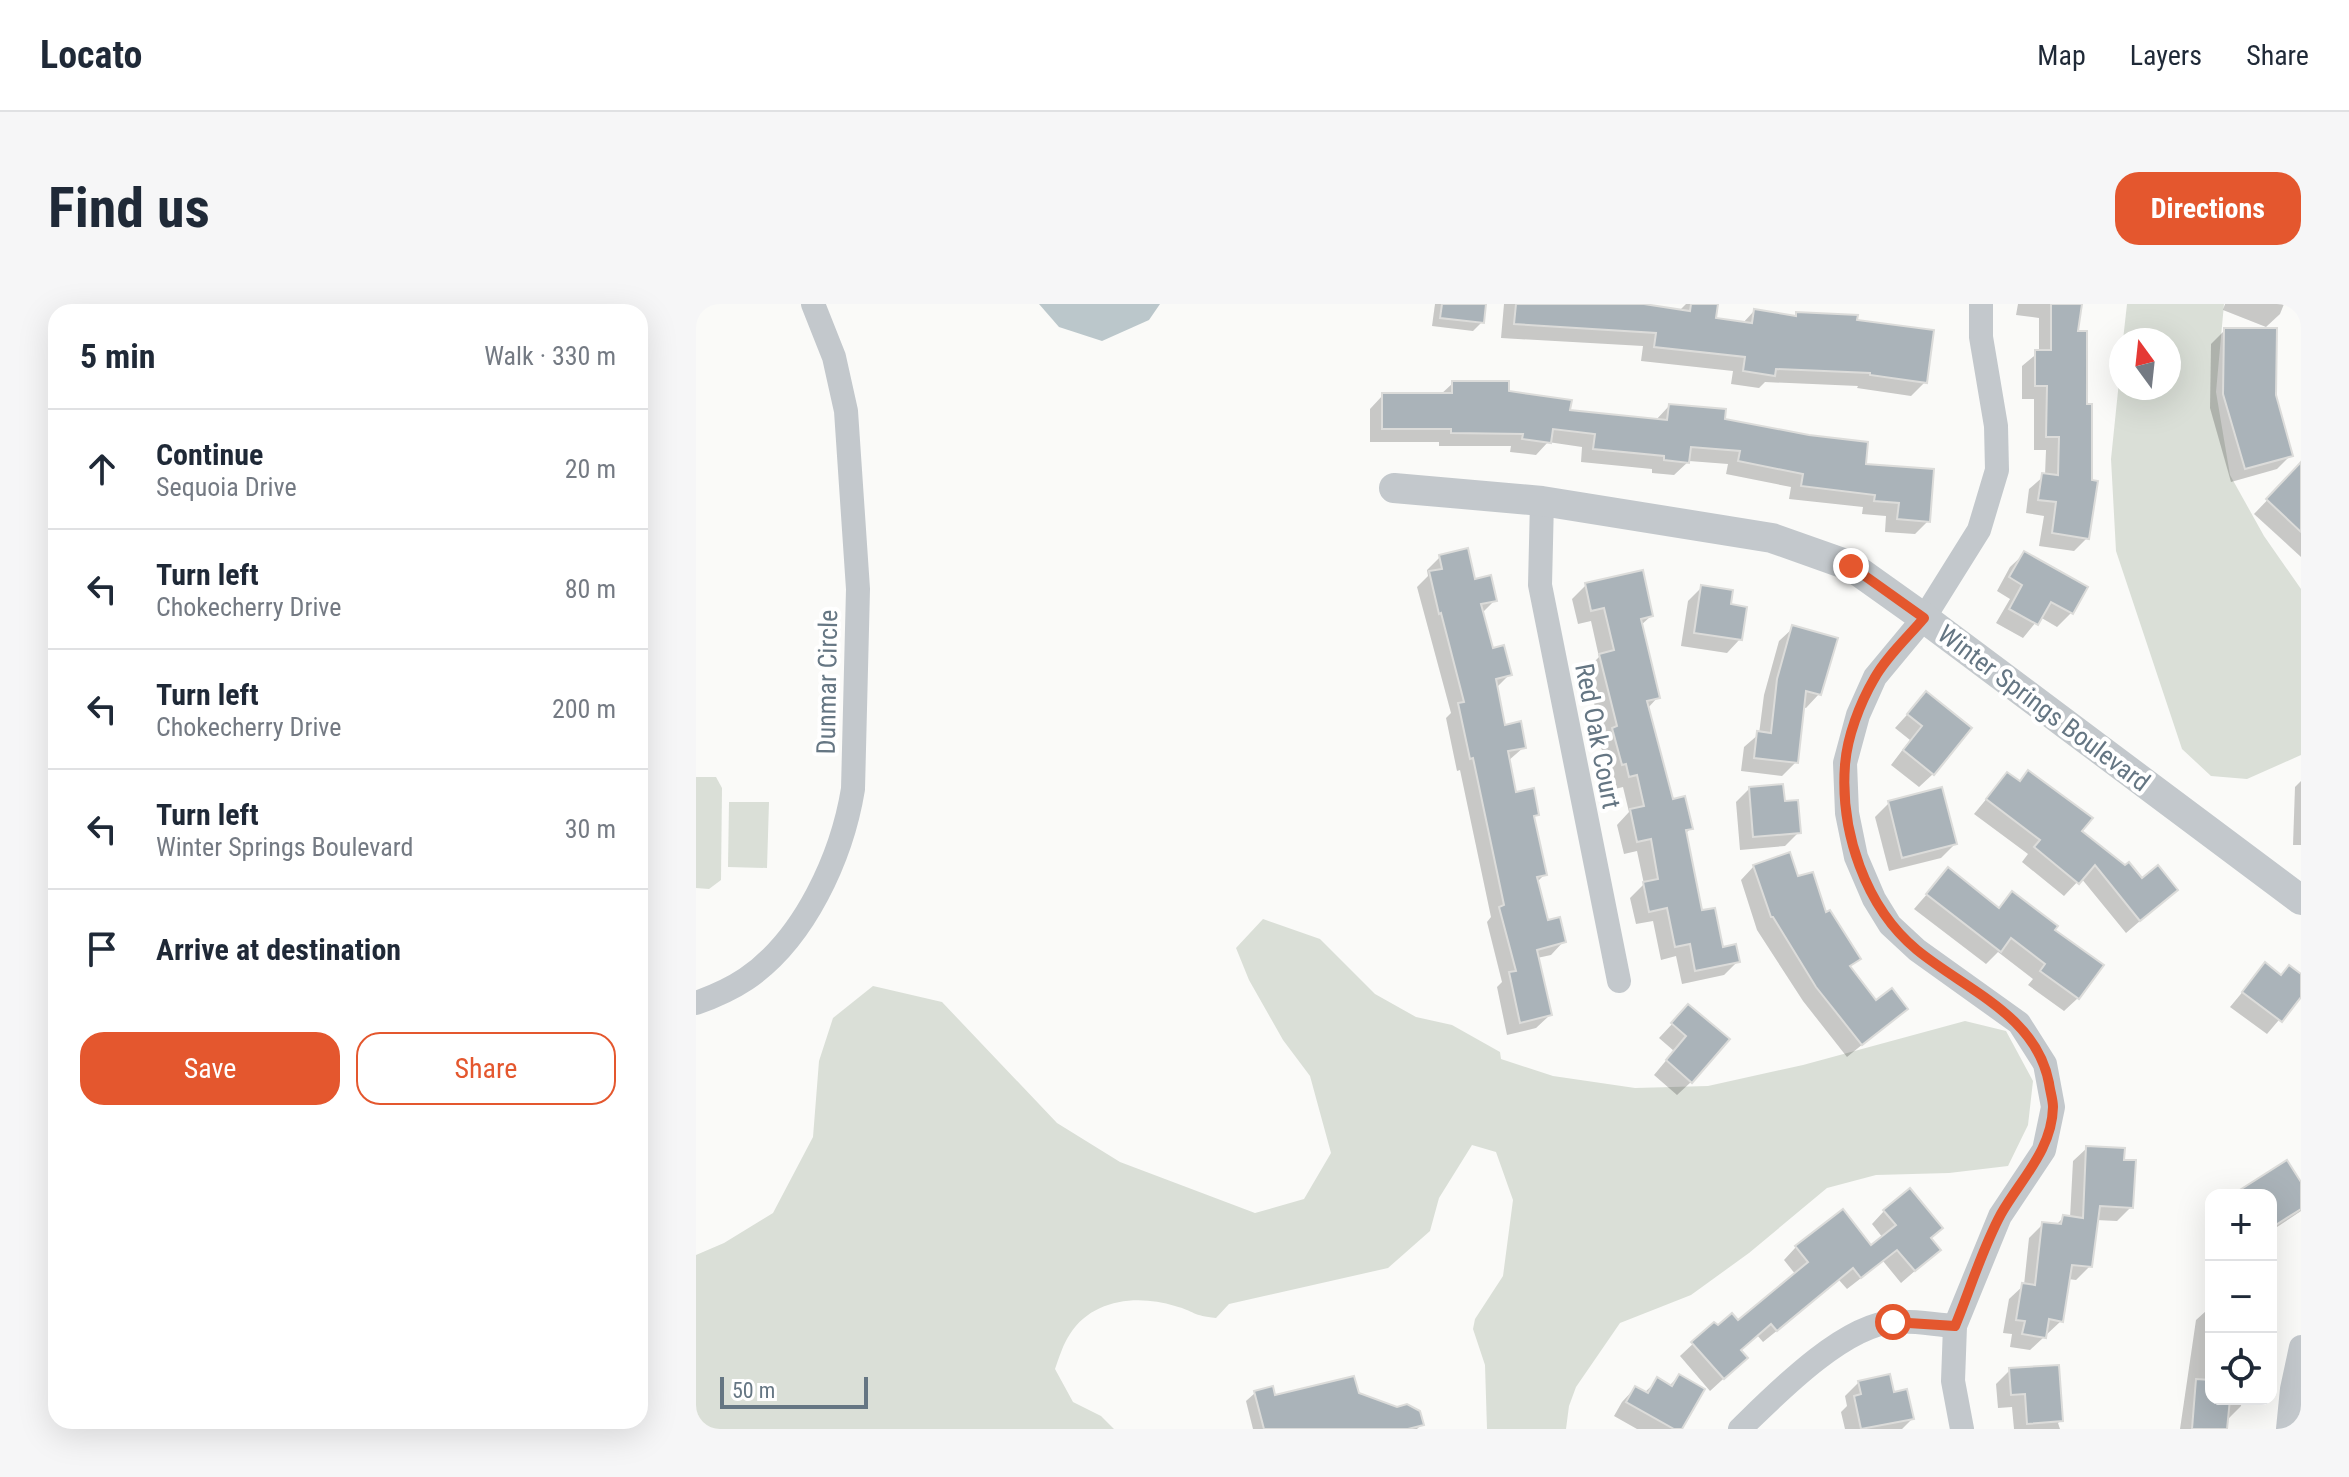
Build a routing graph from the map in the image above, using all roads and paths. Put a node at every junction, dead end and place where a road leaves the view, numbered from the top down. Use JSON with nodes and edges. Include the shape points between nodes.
{"nodes":[{"id":1,"x":813,"y":304,"type":"edge"},
{"id":2,"x":1981,"y":304,"type":"edge"},
{"id":3,"x":1394,"y":488,"type":"dead end"},
{"id":4,"x":1542,"y":501,"type":"junction"},
{"id":5,"x":1924,"y":618,"type":"junction"},
{"id":6,"x":2301,"y":900,"type":"edge"},
{"id":7,"x":1619,"y":981,"type":"dead end"},
{"id":8,"x":696,"y":1003,"type":"edge"},
{"id":9,"x":1955,"y":1326,"type":"junction"},
{"id":10,"x":2301,"y":1347,"type":"edge"},
{"id":11,"x":1740,"y":1429,"type":"edge"},
{"id":12,"x":1962,"y":1429,"type":"edge"},
{"id":13,"x":2288,"y":1429,"type":"edge"}],
"edges":[{"from":1,"to":8,"type":"street","name":"Dunmar Circle","via":[[834,357],[846,411],[858,589],[851,799],[845,831],[825,880],[783,944],[746,980]]},
{"from":2,"to":5,"type":"street","via":[[1997,470],[1979,530]]},
{"from":3,"to":4,"type":"street","name":"Winter Springs Boulevard"},
{"from":4,"to":5,"type":"street","name":"Winter Springs Boulevard","via":[[1772,538],[1851,566]]},
{"from":4,"to":7,"type":"street","name":"Red Oak Court","via":[[1540,585]]},
{"from":5,"to":6,"type":"street","name":"Winter Springs Boulevard"},
{"from":5,"to":9,"type":"street","via":[[1875,677],[1858,715],[1845,763],[1856,857],[1890,925],[2019,1023],[2045,1064],[2053,1107],[2044,1150],[2000,1216]]},
{"from":9,"to":11,"type":"street","via":[[1893,1322],[1865,1327],[1839,1343]]},
{"from":9,"to":12,"type":"street","via":[[1953,1381]]},
{"from":10,"to":13,"type":"street"}]}
